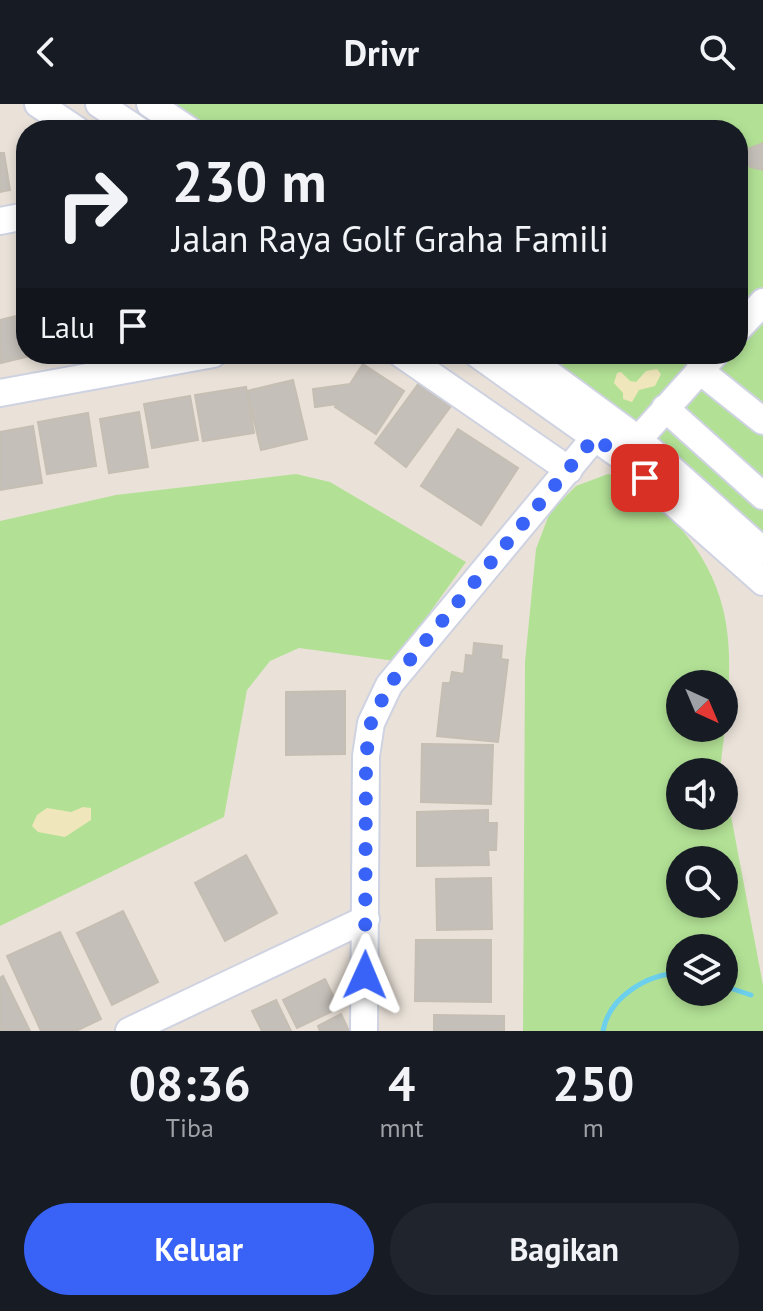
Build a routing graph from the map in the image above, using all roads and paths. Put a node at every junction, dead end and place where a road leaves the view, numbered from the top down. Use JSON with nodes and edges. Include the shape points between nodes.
{"nodes":[{"id":1,"x":38,"y":104,"type":"edge"},
{"id":2,"x":99,"y":104,"type":"edge"},
{"id":3,"x":150,"y":104,"type":"edge"},
{"id":4,"x":62,"y":120,"type":"edge"},
{"id":5,"x":123,"y":120,"type":"edge"},
{"id":6,"x":174,"y":120,"type":"edge"},
{"id":7,"x":763,"y":302,"type":"edge"},
{"id":8,"x":748,"y":318,"type":"edge"},
{"id":9,"x":158,"y":364,"type":"edge"},
{"id":10,"x":415,"y":364,"type":"edge"},
{"id":11,"x":492,"y":364,"type":"edge"},
{"id":12,"x":533,"y":364,"type":"edge"},
{"id":13,"x":705,"y":364,"type":"edge"},
{"id":14,"x":709,"y":364,"type":"edge"},
{"id":15,"x":0,"y":393,"type":"edge"},
{"id":16,"x":665,"y":408,"type":"junction"},
{"id":17,"x":763,"y":421,"type":"edge"},
{"id":18,"x":595,"y":437,"type":"junction"},
{"id":19,"x":630,"y":448,"type":"junction"},
{"id":20,"x":569,"y":470,"type":"junction"},
{"id":21,"x":763,"y":496,"type":"edge"},
{"id":22,"x":763,"y":551,"type":"edge"},
{"id":23,"x":763,"y":582,"type":"edge"},
{"id":24,"x":366,"y":919,"type":"junction"},
{"id":25,"x":129,"y":1031,"type":"edge"},
{"id":26,"x":364,"y":1031,"type":"edge"}],
"edges":[{"from":1,"to":4,"type":"street"},
{"from":2,"to":5,"type":"street"},
{"from":3,"to":6,"type":"street"},
{"from":7,"to":8,"type":"street"},
{"from":9,"to":15,"type":"street"},
{"from":10,"to":20,"type":"street"},
{"from":11,"to":18,"type":"street"},
{"from":12,"to":19,"type":"street"},
{"from":13,"to":16,"type":"street"},
{"from":14,"to":17,"type":"street"},
{"from":16,"to":19,"type":"street"},
{"from":16,"to":21,"type":"street"},
{"from":18,"to":19,"type":"street"},
{"from":18,"to":20,"type":"street"},
{"from":19,"to":22,"type":"street"},
{"from":19,"to":23,"type":"street"},
{"from":20,"to":24,"type":"street","via":[[389,685],[371,723],[366,756]]},
{"from":24,"to":25,"type":"street"},
{"from":24,"to":26,"type":"street"}]}
